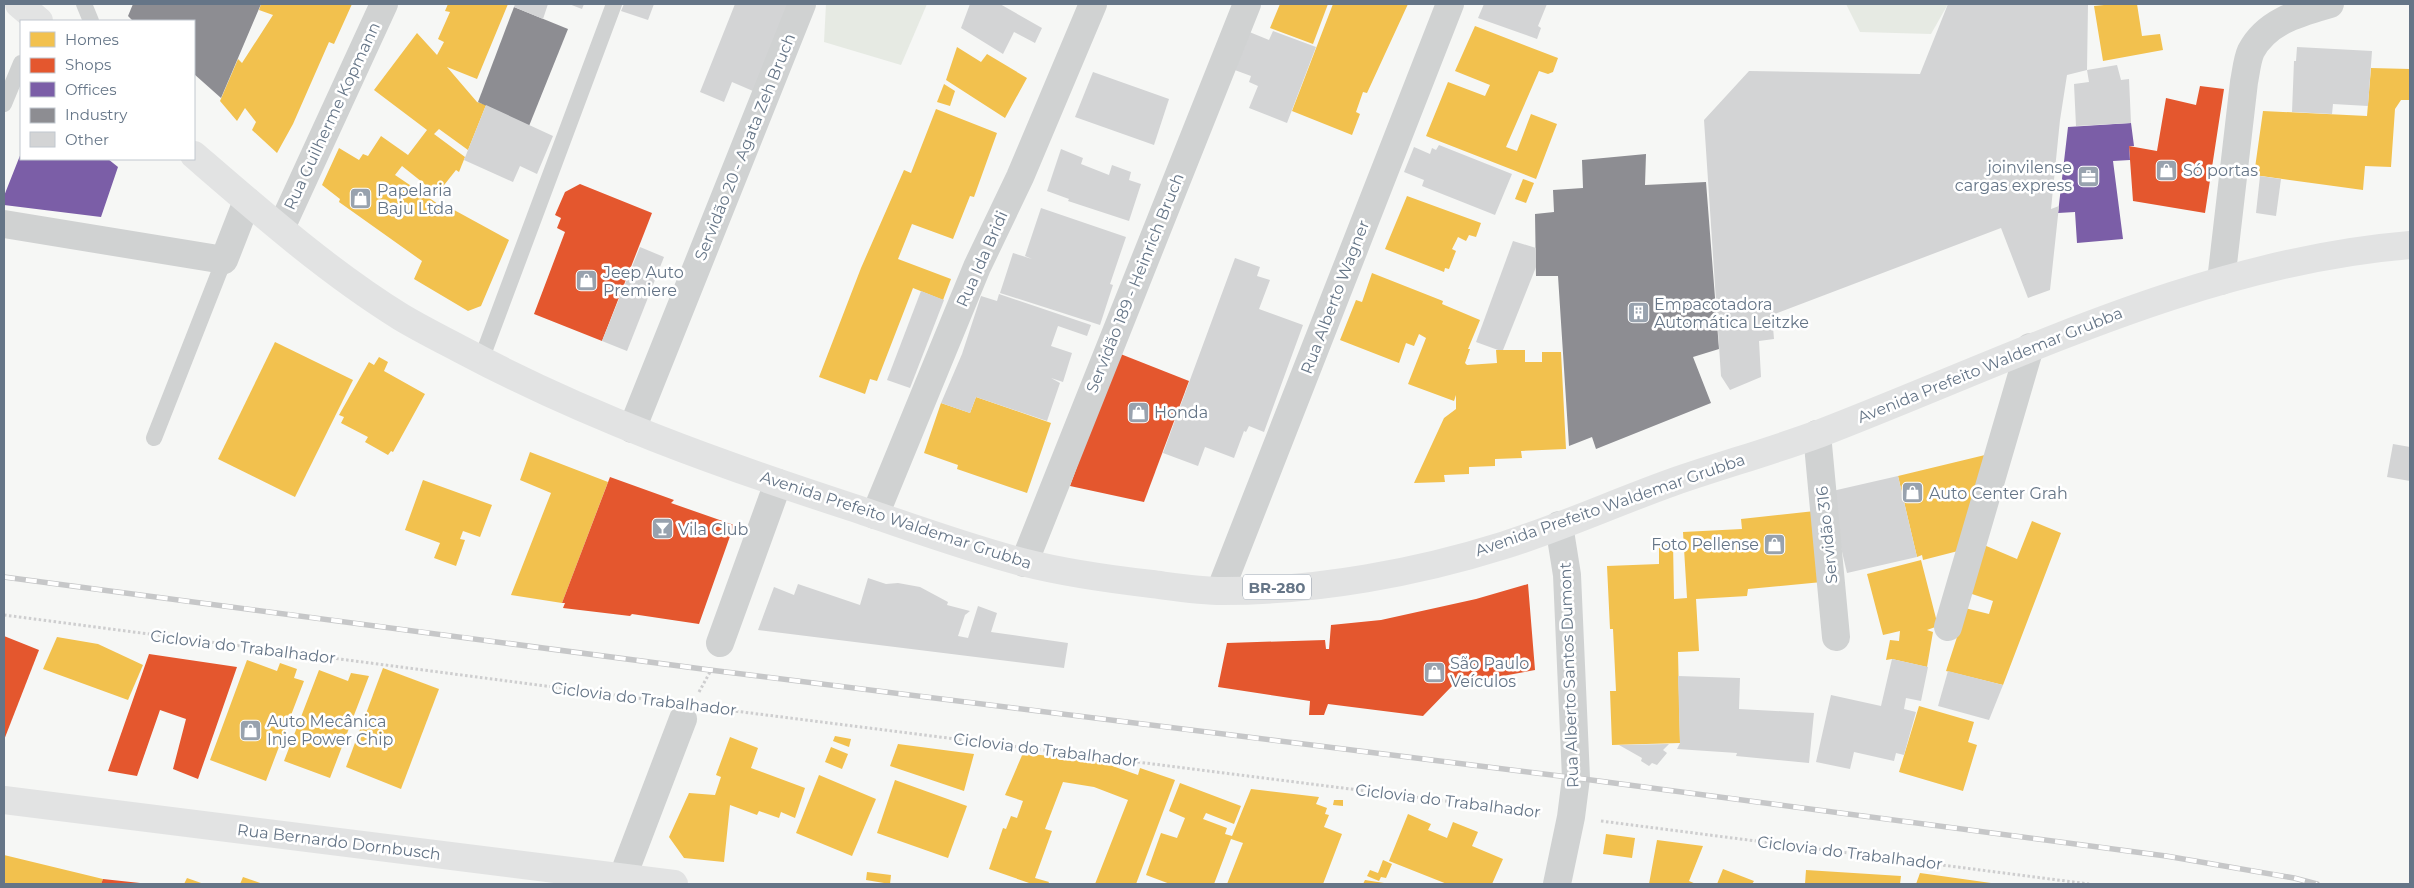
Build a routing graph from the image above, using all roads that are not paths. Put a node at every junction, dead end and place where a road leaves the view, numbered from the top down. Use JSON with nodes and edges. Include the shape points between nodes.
{"nodes":[{"id":1,"x":19,"y":4,"type":"edge"},
{"id":2,"x":84,"y":4,"type":"edge"},
{"id":3,"x":384,"y":4,"type":"edge"},
{"id":4,"x":614,"y":4,"type":"edge"},
{"id":5,"x":802,"y":4,"type":"edge"},
{"id":6,"x":1093,"y":4,"type":"edge"},
{"id":7,"x":1247,"y":4,"type":"edge"},
{"id":8,"x":1450,"y":4,"type":"edge"},
{"id":9,"x":2330,"y":4,"type":"edge"},
{"id":10,"x":38,"y":20,"type":"edge"},
{"id":11,"x":91,"y":20,"type":"edge"},
{"id":12,"x":20,"y":65,"type":"edge"},
{"id":13,"x":4,"y":104,"type":"edge"},
{"id":14,"x":195,"y":156,"type":"edge"},
{"id":15,"x":247,"y":201,"type":"junction"},
{"id":16,"x":4,"y":224,"type":"edge"},
{"id":17,"x":280,"y":228,"type":"junction"},
{"id":18,"x":2410,"y":245,"type":"edge"},
{"id":19,"x":224,"y":260,"type":"junction"},
{"id":20,"x":2221,"y":281,"type":"junction"},
{"id":21,"x":2030,"y":347,"type":"junction"},
{"id":22,"x":481,"y":360,"type":"junction"},
{"id":23,"x":632,"y":430,"type":"junction"},
{"id":24,"x":1817,"y":434,"type":"junction"},
{"id":25,"x":154,"y":438,"type":"dead end"},
{"id":26,"x":778,"y":483,"type":"junction"},
{"id":27,"x":875,"y":515,"type":"junction"},
{"id":28,"x":1559,"y":524,"type":"junction"},
{"id":29,"x":1024,"y":563,"type":"junction"},
{"id":30,"x":1220,"y":591,"type":"junction"},
{"id":31,"x":1948,"y":627,"type":"dead end"},
{"id":32,"x":1836,"y":637,"type":"dead end"},
{"id":33,"x":720,"y":643,"type":"road end"},
{"id":34,"x":687,"y":712,"type":"road end"},
{"id":35,"x":4,"y":800,"type":"edge"},
{"id":36,"x":622,"y":881,"type":"edge"},
{"id":37,"x":674,"y":884,"type":"edge"},
{"id":38,"x":1557,"y":884,"type":"edge"}],
"edges":[{"from":1,"to":10,"type":"highway"},
{"from":2,"to":11,"type":"lane"},
{"from":3,"to":17,"type":"street","name":"Rua Guilherme Kopmann"},
{"from":4,"to":22,"type":"lane"},
{"from":5,"to":23,"type":"street","name":"Servidão 20 - Agata Zeh Bruch"},
{"from":6,"to":27,"type":"street","name":"Rua Ida Bridi","via":[[1027,160],[977,267]]},
{"from":7,"to":29,"type":"street","name":"Servidão 189 - Heinrich Bruch"},
{"from":8,"to":30,"type":"street","name":"Rua Alberto Wagner"},
{"from":9,"to":20,"type":"street","via":[[2293,15],[2267,29],[2251,52],[2244,82]]},
{"from":12,"to":13,"type":"lane"},
{"from":14,"to":15,"type":"highway","name":"Avenida Prefeito Waldemar Grubba","number":"BR-280"},
{"from":15,"to":17,"type":"highway","name":"Avenida Prefeito Waldemar Grubba","number":"BR-280"},
{"from":15,"to":19,"type":"street"},
{"from":16,"to":19,"type":"street"},
{"from":17,"to":22,"type":"highway","name":"Avenida Prefeito Waldemar Grubba","number":"BR-280","via":[[403,318]]},
{"from":18,"to":20,"type":"highway","name":"Avenida Prefeito Waldemar Grubba","number":"BR-280","via":[[2366,248]]},
{"from":19,"to":25,"type":"lane"},
{"from":20,"to":21,"type":"highway","name":"Avenida Prefeito Waldemar Grubba","number":"BR-280","via":[[2154,301]]},
{"from":21,"to":24,"type":"highway","name":"Avenida Prefeito Waldemar Grubba","number":"BR-280"},
{"from":21,"to":31,"type":"street"},
{"from":22,"to":23,"type":"highway","name":"Avenida Prefeito Waldemar Grubba","number":"BR-280"},
{"from":23,"to":26,"type":"highway","name":"Avenida Prefeito Waldemar Grubba","number":"BR-280"},
{"from":24,"to":28,"type":"highway","name":"Avenida Prefeito Waldemar Grubba","number":"BR-280"},
{"from":24,"to":32,"type":"street","name":"Servidão 316"},
{"from":26,"to":27,"type":"highway","name":"Avenida Prefeito Waldemar Grubba","number":"BR-280"},
{"from":26,"to":33,"type":"street"},
{"from":27,"to":29,"type":"highway","name":"Avenida Prefeito Waldemar Grubba","number":"BR-280"},
{"from":28,"to":30,"type":"highway","name":"Avenida Prefeito Waldemar Grubba","number":"BR-280","via":[[1508,544],[1378,575],[1310,585]]},
{"from":28,"to":38,"type":"street","name":"Rua Alberto Santos Dumont","via":[[1567,575],[1576,778]]},
{"from":29,"to":30,"type":"highway","name":"Avenida Prefeito Waldemar Grubba","number":"BR-280","via":[[1098,577]]},
{"from":34,"to":36,"type":"street"},
{"from":35,"to":36,"type":"highway","name":"Rua Bernardo Dornbusch"},
{"from":36,"to":37,"type":"highway","name":"Rua Bernardo Dornbusch"}]}
